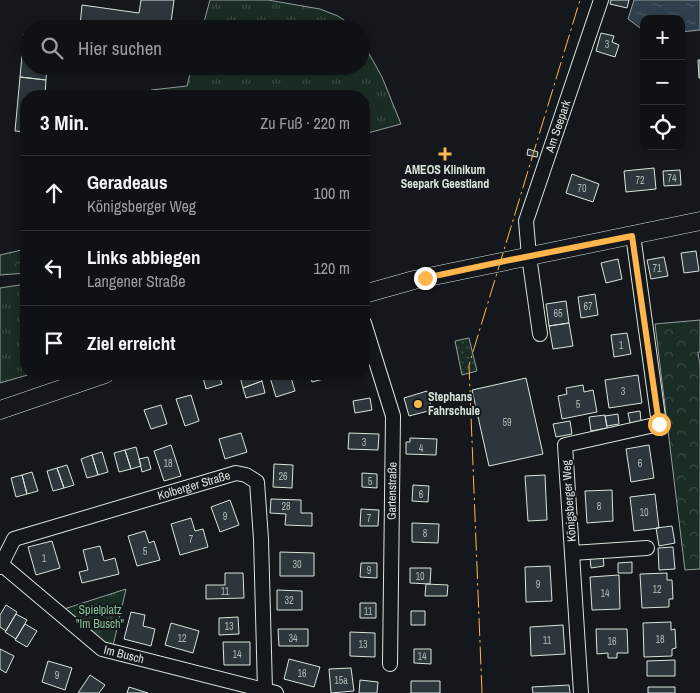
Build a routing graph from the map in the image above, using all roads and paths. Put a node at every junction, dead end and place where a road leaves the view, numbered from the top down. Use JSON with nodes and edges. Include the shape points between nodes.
{"nodes":[{"id":1,"x":601,"y":0,"type":"edge"},
{"id":2,"x":700,"y":221,"type":"edge"},
{"id":3,"x":632,"y":236,"type":"junction"},
{"id":4,"x":528,"y":256,"type":"junction"},
{"id":5,"x":370,"y":292,"type":"edge"},
{"id":6,"x":540,"y":334,"type":"dead end"},
{"id":7,"x":370,"y":342,"type":"edge"},
{"id":8,"x":88,"y":380,"type":"edge"},
{"id":9,"x":0,"y":410,"type":"edge"},
{"id":10,"x":647,"y":548,"type":"dead end"},
{"id":11,"x":572,"y":553,"type":"junction"},
{"id":12,"x":0,"y":565,"type":"edge"},
{"id":13,"x":390,"y":664,"type":"dead end"},
{"id":14,"x":270,"y":692,"type":"edge"},
{"id":15,"x":581,"y":693,"type":"edge"}],
"edges":[{"from":1,"to":4,"type":"street","name":"Am Seepark","via":[[526,221]]},
{"from":2,"to":3,"type":"main road"},
{"from":3,"to":4,"type":"main road"},
{"from":3,"to":11,"type":"street","name":"Königsberger Weg","via":[[659,424],[565,446]]},
{"from":4,"to":5,"type":"main road"},
{"from":4,"to":6,"type":"street","name":"Am Seepark"},
{"from":7,"to":13,"type":"street","name":"Gartenstraße","via":[[393,416]]},
{"from":8,"to":9,"type":"main road"},
{"from":10,"to":11,"type":"street"},
{"from":11,"to":15,"type":"street","name":"Königsberger Weg"},
{"from":12,"to":14,"type":"street","name":"Im Busch","via":[[102,649]]},
{"from":12,"to":14,"type":"street","name":"Kolberger Straße","via":[[14,539],[236,473],[246,475],[257,482]]}]}
